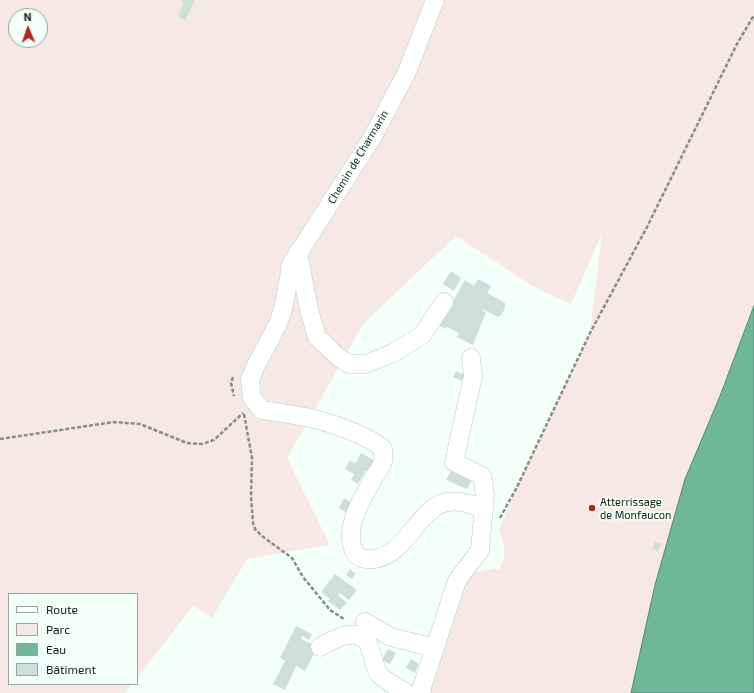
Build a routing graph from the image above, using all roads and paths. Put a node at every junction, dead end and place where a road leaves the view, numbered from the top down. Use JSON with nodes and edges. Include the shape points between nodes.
{"nodes":[{"id":1,"x":435,"y":0,"type":"edge"},
{"id":2,"x":754,"y":15,"type":"edge"},
{"id":3,"x":294,"y":260,"type":"junction"},
{"id":4,"x":444,"y":302,"type":"dead end"},
{"id":5,"x":471,"y":358,"type":"dead end"},
{"id":6,"x":234,"y":374,"type":"dead end"},
{"id":7,"x":237,"y":401,"type":"dead end"},
{"id":8,"x":242,"y":408,"type":"dead end"},
{"id":9,"x":244,"y":412,"type":"junction"},
{"id":10,"x":0,"y":440,"type":"edge"},
{"id":11,"x":484,"y":509,"type":"junction"},
{"id":12,"x":499,"y":519,"type":"dead end"},
{"id":13,"x":347,"y":621,"type":"dead end"},
{"id":14,"x":365,"y":622,"type":"dead end"},
{"id":15,"x":320,"y":647,"type":"dead end"},
{"id":16,"x":435,"y":648,"type":"junction"},
{"id":17,"x":406,"y":693,"type":"edge"},
{"id":18,"x":420,"y":693,"type":"edge"}],
"edges":[{"from":1,"to":3,"type":"street","name":"Chemin de Charmarin","via":[[406,74],[372,138]]},
{"from":2,"to":12,"type":"path","via":[[590,333]]},
{"from":3,"to":4,"type":"street","via":[[317,337],[337,356],[350,364],[366,364],[393,353],[422,335]]},
{"from":3,"to":11,"type":"street","via":[[278,324],[250,380],[252,398],[262,410],[333,424],[375,441],[383,449],[383,462],[351,525],[350,543],[355,554],[365,559],[389,554],[436,506],[447,502],[467,503]]},
{"from":5,"to":11,"type":"street","via":[[472,376],[454,462],[482,476]]},
{"from":6,"to":7,"type":"path","via":[[231,383]]},
{"from":8,"to":9,"type":"path"},
{"from":9,"to":10,"type":"path","via":[[214,440],[202,444],[187,443],[140,424],[114,422]]},
{"from":9,"to":13,"type":"path","via":[[252,458],[251,496],[255,529],[292,558],[303,577],[330,610]]},
{"from":11,"to":16,"type":"street","via":[[480,550],[457,581]]},
{"from":14,"to":16,"type":"street","via":[[391,637]]},
{"from":15,"to":17,"type":"street","via":[[338,637],[361,637],[368,643],[380,676]]},
{"from":16,"to":18,"type":"street"}]}
